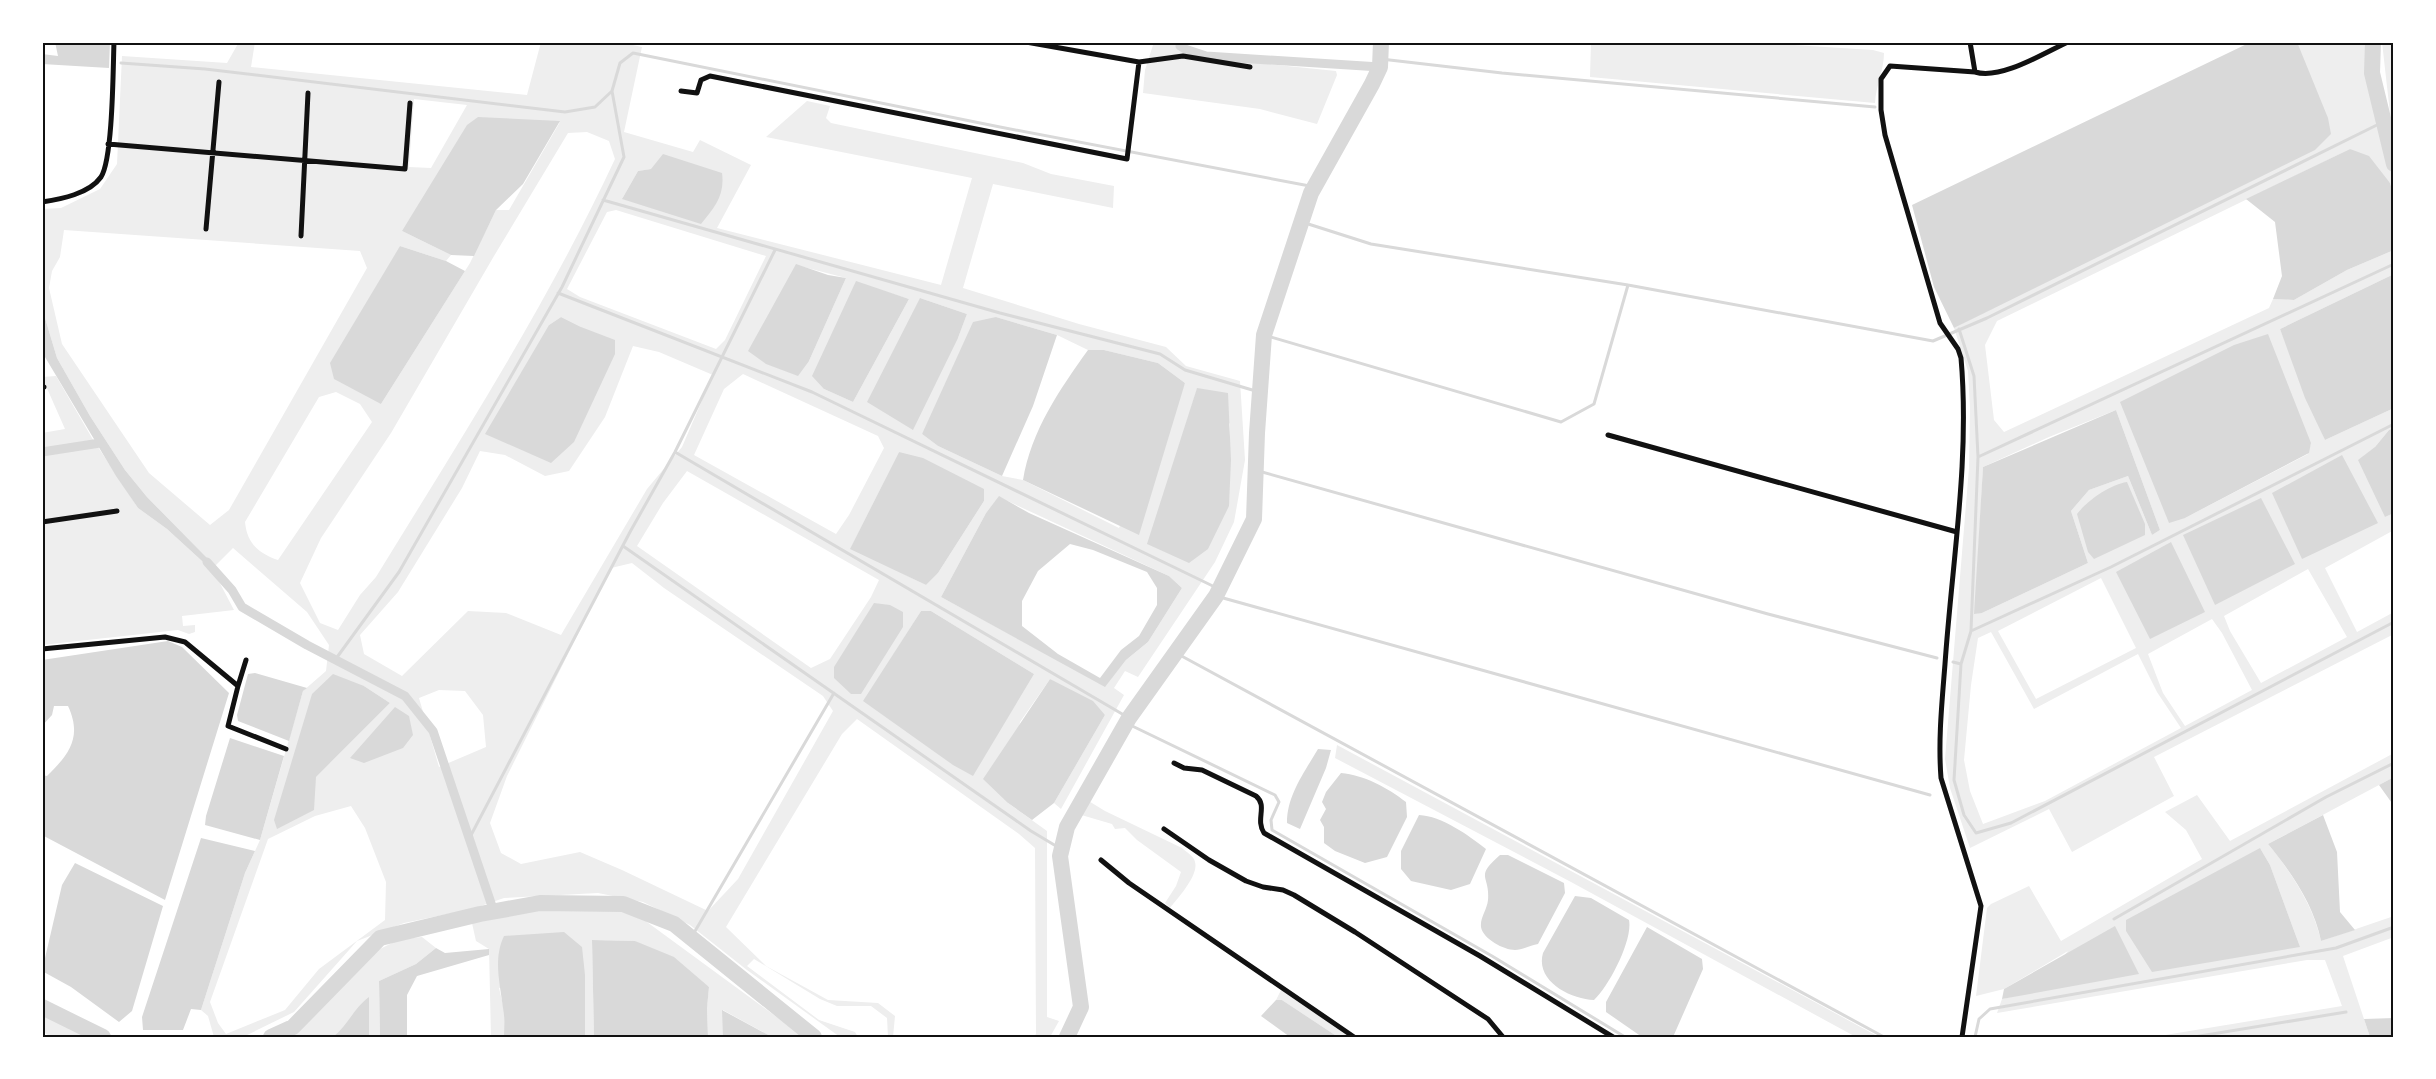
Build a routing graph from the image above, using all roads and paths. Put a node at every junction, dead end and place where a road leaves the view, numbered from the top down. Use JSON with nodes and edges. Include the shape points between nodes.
{"nodes":[{"id":1,"x":114,"y":42,"type":"edge"},
{"id":2,"x":1026,"y":42,"type":"edge"},
{"id":3,"x":1970,"y":42,"type":"edge"},
{"id":4,"x":2068,"y":42,"type":"edge"},
{"id":5,"x":1138,"y":62,"type":"junction"},
{"id":6,"x":1250,"y":67,"type":"dead end"},
{"id":7,"x":1975,"y":72,"type":"junction"},
{"id":8,"x":219,"y":82,"type":"dead end"},
{"id":9,"x":681,"y":91,"type":"dead end"},
{"id":10,"x":308,"y":93,"type":"dead end"},
{"id":11,"x":410,"y":103,"type":"dead end"},
{"id":12,"x":108,"y":144,"type":"junction"},
{"id":13,"x":213,"y":153,"type":"junction"},
{"id":14,"x":305,"y":160,"type":"junction"},
{"id":15,"x":42,"y":202,"type":"edge"},
{"id":16,"x":206,"y":229,"type":"dead end"},
{"id":17,"x":301,"y":236,"type":"dead end"},
{"id":18,"x":1608,"y":435,"type":"dead end"},
{"id":19,"x":117,"y":511,"type":"dead end"},
{"id":20,"x":42,"y":522,"type":"edge"},
{"id":21,"x":1957,"y":532,"type":"junction"},
{"id":22,"x":42,"y":649,"type":"edge"},
{"id":23,"x":246,"y":660,"type":"dead end"},
{"id":24,"x":238,"y":686,"type":"junction"},
{"id":25,"x":286,"y":749,"type":"dead end"},
{"id":26,"x":1174,"y":763,"type":"dead end"},
{"id":27,"x":1164,"y":828,"type":"dead end"},
{"id":28,"x":1101,"y":860,"type":"dead end"},
{"id":29,"x":1354,"y":1037,"type":"edge"},
{"id":30,"x":1503,"y":1037,"type":"edge"},
{"id":31,"x":1613,"y":1037,"type":"edge"},
{"id":32,"x":1962,"y":1037,"type":"edge"}],
"edges":[{"from":1,"to":12,"type":"street"},
{"from":2,"to":5,"type":"street"},
{"from":3,"to":7,"type":"street"},
{"from":4,"to":7,"type":"street","via":[[2005,71]]},
{"from":5,"to":6,"type":"street","via":[[1183,56]]},
{"from":5,"to":9,"type":"street","via":[[1127,159],[710,76],[701,80],[697,93]]},
{"from":7,"to":21,"type":"street","via":[[1890,66],[1881,79],[1886,135],[1930,292],[1940,323],[1961,358],[1964,429]]},
{"from":8,"to":13,"type":"street"},
{"from":10,"to":14,"type":"street"},
{"from":11,"to":14,"type":"street","via":[[405,169]]},
{"from":12,"to":13,"type":"street"},
{"from":12,"to":15,"type":"street","via":[[106,166],[92,186]]},
{"from":13,"to":14,"type":"street"},
{"from":13,"to":16,"type":"street"},
{"from":14,"to":17,"type":"street"},
{"from":18,"to":21,"type":"street"},
{"from":19,"to":20,"type":"street"},
{"from":21,"to":32,"type":"street","via":[[1939,757],[1941,778],[1981,906]]},
{"from":22,"to":24,"type":"street","via":[[165,637],[185,642]]},
{"from":23,"to":24,"type":"street"},
{"from":24,"to":25,"type":"street","via":[[228,726]]},
{"from":26,"to":31,"type":"street","via":[[1217,776],[1256,796],[1262,805],[1259,824],[1264,833]]},
{"from":27,"to":30,"type":"street","via":[[1246,881],[1283,890],[1355,932],[1488,1019]]},
{"from":28,"to":29,"type":"street"}]}
